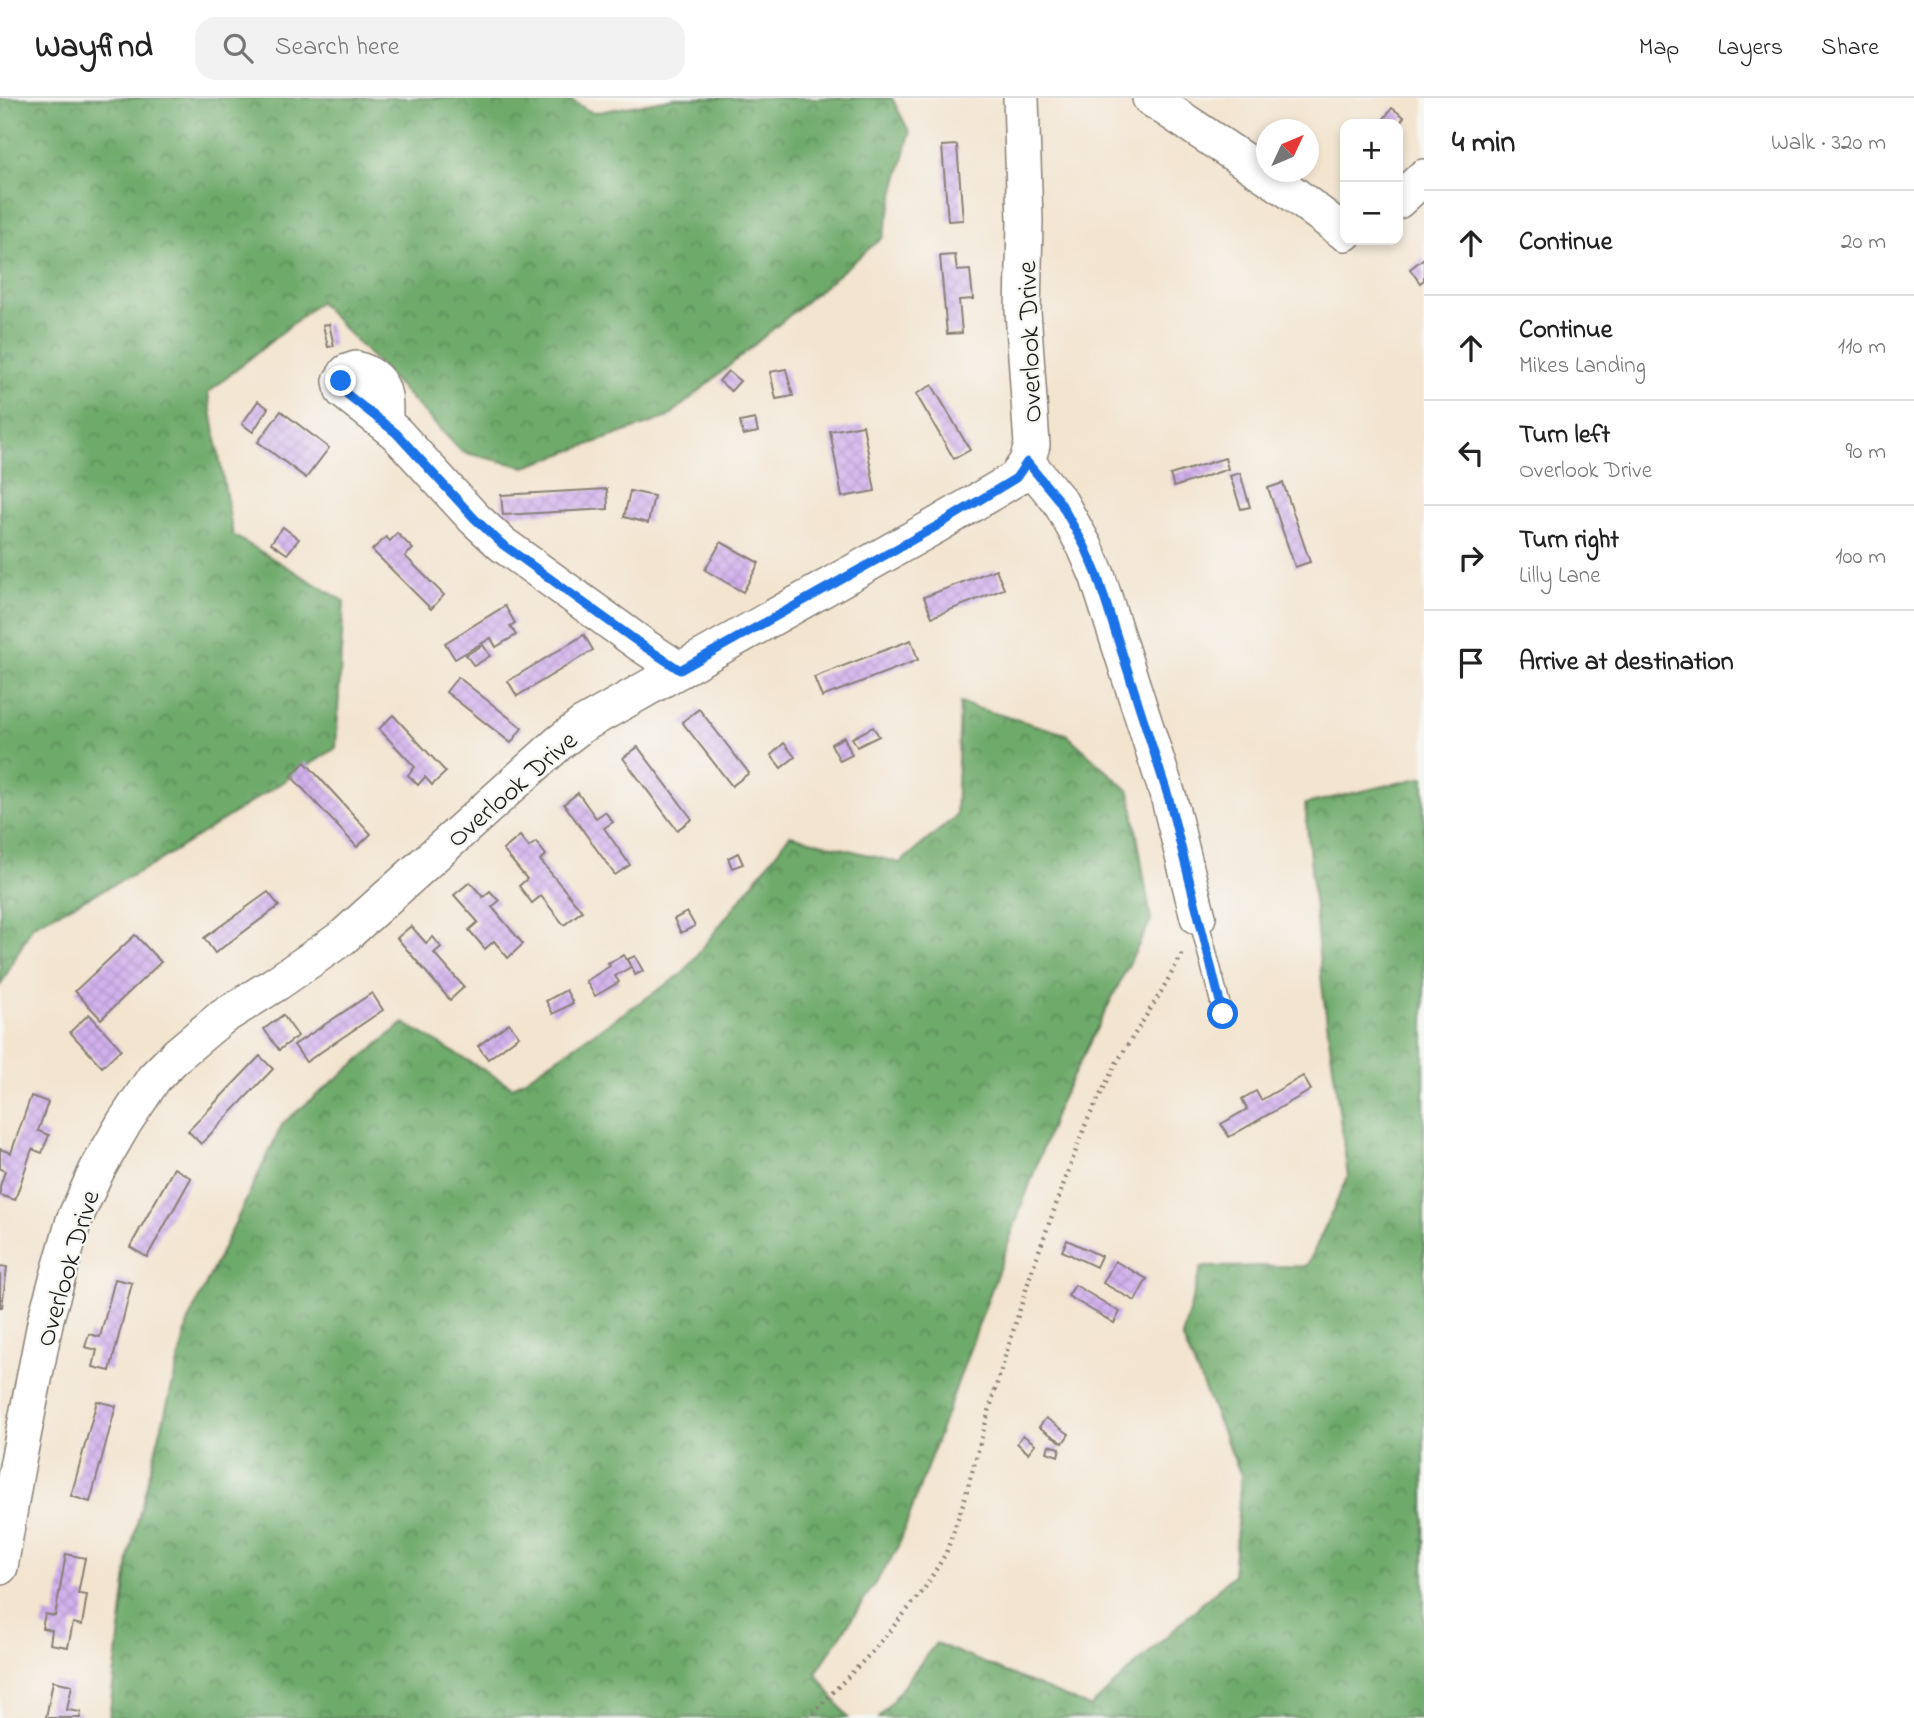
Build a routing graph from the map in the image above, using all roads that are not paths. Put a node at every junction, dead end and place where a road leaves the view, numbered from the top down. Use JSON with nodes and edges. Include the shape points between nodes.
{"nodes":[{"id":1,"x":1021,"y":98,"type":"edge"},
{"id":2,"x":1150,"y":98,"type":"edge"},
{"id":3,"x":1424,"y":177,"type":"edge"},
{"id":4,"x":1403,"y":196,"type":"edge"},
{"id":5,"x":1340,"y":229,"type":"edge"},
{"id":6,"x":385,"y":424,"type":"dead end"},
{"id":7,"x":1027,"y":462,"type":"junction"},
{"id":8,"x":680,"y":670,"type":"junction"},
{"id":9,"x":1198,"y":917,"type":"joint"},
{"id":10,"x":1223,"y":1014,"type":"dead end"},
{"id":11,"x":0,"y":1567,"type":"edge"}],
"edges":[{"from":1,"to":7,"type":"street","name":"Overlook Drive","via":[[1023,311],[1032,445]]},
{"from":2,"to":5,"type":"street"},
{"from":3,"to":4,"type":"street"},
{"from":6,"to":8,"type":"street","via":[[502,544]]},
{"from":7,"to":8,"type":"street","name":"Overlook Drive","via":[[1016,478],[937,526]]},
{"from":7,"to":9,"type":"street","via":[[1060,502],[1097,575],[1169,799]]},
{"from":8,"to":11,"type":"street","name":"Overlook Drive","via":[[560,742],[342,938],[221,1018],[154,1078],[110,1146],[74,1220],[46,1318]]},
{"from":9,"to":10,"type":"lane"}]}
